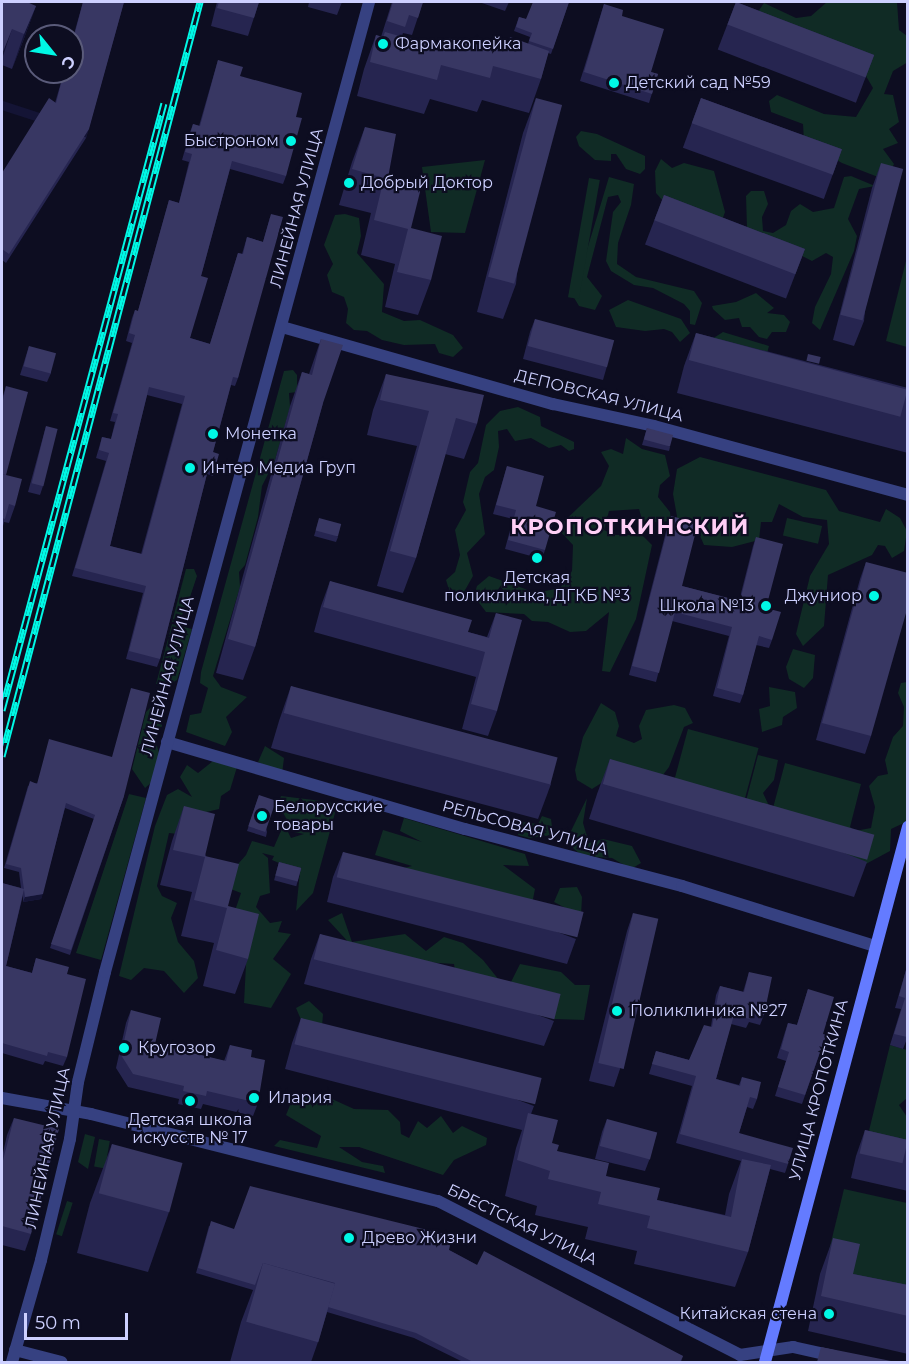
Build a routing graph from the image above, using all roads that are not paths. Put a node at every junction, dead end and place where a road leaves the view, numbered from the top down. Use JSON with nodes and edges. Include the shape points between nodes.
{"nodes":[{"id":1,"x":369,"y":2,"type":"edge"},
{"id":2,"x":282,"y":327,"type":"junction"},
{"id":3,"x":908,"y":495,"type":"edge"},
{"id":4,"x":167,"y":742,"type":"junction"},
{"id":5,"x":908,"y":827,"type":"edge"},
{"id":6,"x":875,"y":946,"type":"junction"},
{"id":7,"x":2,"y":1098,"type":"edge"},
{"id":8,"x":74,"y":1110,"type":"junction"},
{"id":9,"x":768,"y":1350,"type":"junction"},
{"id":10,"x":14,"y":1356,"type":"edge"},
{"id":11,"x":851,"y":1359,"type":"edge"},
{"id":12,"x":61,"y":1362,"type":"edge"},
{"id":13,"x":765,"y":1362,"type":"edge"}],
"edges":[{"from":1,"to":2,"type":"street","name":"ЛИНЕЙНАЯ УЛИЦА"},
{"from":2,"to":3,"type":"street","name":"ДЕПОВСКАЯ УЛИЦА","via":[[553,404],[654,426]]},
{"from":2,"to":4,"type":"street","name":"ЛИНЕЙНАЯ УЛИЦА"},
{"from":4,"to":6,"type":"street","name":"РЕЛЬСОВАЯ УЛИЦА","via":[[465,829],[682,886]]},
{"from":4,"to":8,"type":"street","name":"ЛИНЕЙНАЯ УЛИЦА","via":[[98,1000]]},
{"from":5,"to":6,"type":"main road","name":"УЛИЦА КРОПОТКИНА"},
{"from":6,"to":9,"type":"main road","name":"УЛИЦА КРОПОТКИНА"},
{"from":7,"to":8,"type":"street","name":"БРЕСТСКАЯ УЛИЦА"},
{"from":8,"to":9,"type":"street","name":"БРЕСТСКАЯ УЛИЦА","via":[[438,1201],[740,1355]]},
{"from":8,"to":10,"type":"street","name":"ЛИНЕЙНАЯ УЛИЦА","via":[[41,1260]]},
{"from":9,"to":11,"type":"street","name":"БРЕСТСКАЯ УЛИЦА","via":[[793,1347]]},
{"from":9,"to":13,"type":"main road","name":"УЛИЦА КРОПОТКИНА"},
{"from":10,"to":12,"type":"street"}]}
